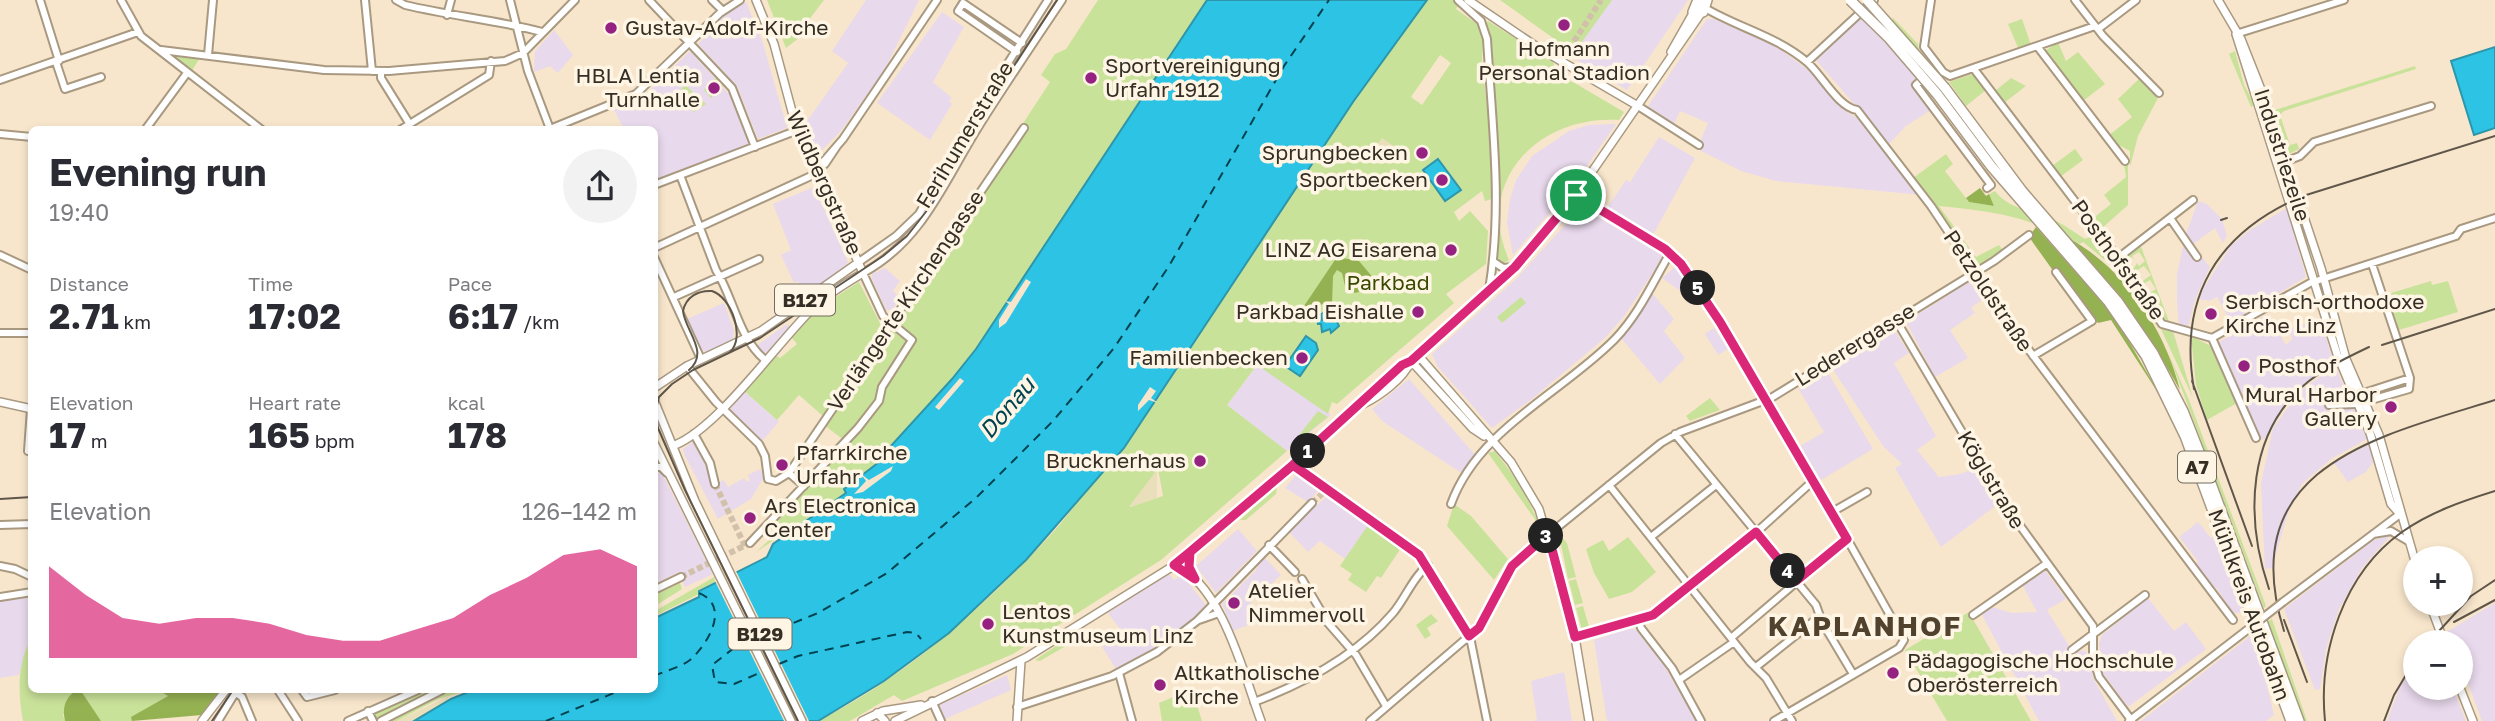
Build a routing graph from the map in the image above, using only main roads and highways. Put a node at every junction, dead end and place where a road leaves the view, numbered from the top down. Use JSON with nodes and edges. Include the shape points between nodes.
{"nodes":[{"id":1,"x":756,"y":0,"type":"edge"},
{"id":2,"x":1850,"y":0,"type":"edge"},
{"id":3,"x":1867,"y":0,"type":"edge"},
{"id":4,"x":2218,"y":0,"type":"edge"},
{"id":5,"x":1462,"y":1,"type":"edge"},
{"id":6,"x":1703,"y":5,"type":"edge"},
{"id":7,"x":1941,"y":91,"type":"junction"},
{"id":8,"x":1636,"y":108,"type":"junction"},
{"id":9,"x":2282,"y":163,"type":"junction"},
{"id":10,"x":2019,"y":193,"type":"junction"},
{"id":11,"x":859,"y":262,"type":"junction"},
{"id":12,"x":863,"y":273,"type":"joint"},
{"id":13,"x":1418,"y":355,"type":"junction"},
{"id":14,"x":1411,"y":361,"type":"junction"},
{"id":15,"x":658,"y":385,"type":"edge"},
{"id":16,"x":2360,"y":399,"type":"junction"},
{"id":17,"x":0,"y":401,"type":"edge"},
{"id":18,"x":28,"y":408,"type":"edge"},
{"id":19,"x":658,"y":409,"type":"edge"},
{"id":20,"x":1490,"y":440,"type":"junction"},
{"id":21,"x":675,"y":445,"type":"junction"},
{"id":22,"x":658,"y":451,"type":"edge"},
{"id":23,"x":2410,"y":546,"type":"edge"},
{"id":24,"x":1190,"y":552,"type":"junction"},
{"id":25,"x":1174,"y":565,"type":"junction"},
{"id":26,"x":1195,"y":579,"type":"junction"},
{"id":27,"x":1021,"y":660,"type":"junction"},
{"id":28,"x":1003,"y":670,"type":"junction"},
{"id":29,"x":1018,"y":684,"type":"junction"},
{"id":30,"x":224,"y":693,"type":"edge"},
{"id":31,"x":2465,"y":700,"type":"edge"},
{"id":32,"x":928,"y":703,"type":"junction"},
{"id":33,"x":892,"y":709,"type":"junction"},
{"id":34,"x":877,"y":713,"type":"junction"},
{"id":35,"x":909,"y":713,"type":"junction"},
{"id":36,"x":202,"y":721,"type":"edge"},
{"id":37,"x":791,"y":721,"type":"edge"},
{"id":38,"x":803,"y":721,"type":"edge"},
{"id":39,"x":862,"y":721,"type":"edge"},
{"id":40,"x":885,"y":721,"type":"edge"},
{"id":41,"x":895,"y":721,"type":"edge"},
{"id":42,"x":1017,"y":721,"type":"edge"},
{"id":43,"x":1261,"y":721,"type":"edge"},
{"id":44,"x":1589,"y":721,"type":"edge"},
{"id":45,"x":2291,"y":721,"type":"edge"},
{"id":46,"x":2299,"y":721,"type":"edge"},
{"id":47,"x":2473,"y":721,"type":"edge"}],
"edges":[{"from":1,"to":11,"type":"main road","name":"Wildbergstraße","number":"B127","via":[[798,130]]},
{"from":2,"to":7,"type":"highway","number":"A7","bridge":true},
{"from":3,"to":7,"type":"highway","number":"A7","bridge":true},
{"from":4,"to":9,"type":"main road","name":"Industriezeile","via":[[2236,34]]},
{"from":5,"to":8,"type":"main road"},
{"from":6,"to":8,"type":"main road"},
{"from":7,"to":10,"type":"highway","number":"A7"},
{"from":8,"to":13,"type":"main road","via":[[1576,195],[1515,267]]},
{"from":9,"to":16,"type":"main road","name":"Industriezeile"},
{"from":9,"to":16,"type":"main road","name":"Industriezeile","via":[[2315,281]]},
{"from":10,"to":45,"type":"highway","name":"Mühlkreis Autobahn","number":"A7","via":[[2121,318],[2162,385],[2197,465]]},
{"from":10,"to":46,"type":"highway","name":"Mühlkreis Autobahn","number":"A7","via":[[2076,251],[2138,330],[2172,390]]},
{"from":11,"to":12,"type":"main road","name":"Wildbergstraße","number":"B127"},
{"from":11,"to":15,"type":"main road","name":"Ferihumerstraße","number":"B127","via":[[747,339],[687,366]]},
{"from":12,"to":21,"type":"main road","name":"Ferihumerstraße","number":"B127","via":[[812,309],[722,408]]},
{"from":13,"to":14,"type":"main road"},
{"from":13,"to":20,"type":"main road"},
{"from":14,"to":20,"type":"main road","via":[[1472,428]]},
{"from":14,"to":24,"type":"main road"},
{"from":16,"to":23,"type":"main road","name":"Industriezeile","via":[[2391,504],[2400,514]]},
{"from":17,"to":18,"type":"main road"},
{"from":19,"to":21,"type":"main road","number":"B129"},
{"from":20,"to":44,"type":"main road","via":[[1524,480],[1548,534],[1575,637]]},
{"from":21,"to":38,"type":"main road","number":"B129","via":[[687,483]]},
{"from":22,"to":37,"type":"main road","number":"B129"},
{"from":24,"to":25,"type":"main road"},
{"from":24,"to":26,"type":"main road","via":[[1189,567]]},
{"from":25,"to":26,"type":"main road"},
{"from":25,"to":27,"type":"main road"},
{"from":26,"to":43,"type":"main road","via":[[1219,612]]},
{"from":27,"to":28,"type":"main road"},
{"from":27,"to":29,"type":"main road"},
{"from":28,"to":29,"type":"main road","via":[[1015,675]]},
{"from":28,"to":32,"type":"main road"},
{"from":29,"to":42,"type":"main road"},
{"from":30,"to":36,"type":"main road"},
{"from":31,"to":47,"type":"main road"},
{"from":32,"to":33,"type":"main road"},
{"from":32,"to":35,"type":"main road"},
{"from":33,"to":34,"type":"main road"},
{"from":33,"to":35,"type":"main road"},
{"from":34,"to":39,"type":"main road"},
{"from":34,"to":40,"type":"main road"},
{"from":35,"to":41,"type":"main road"}]}
